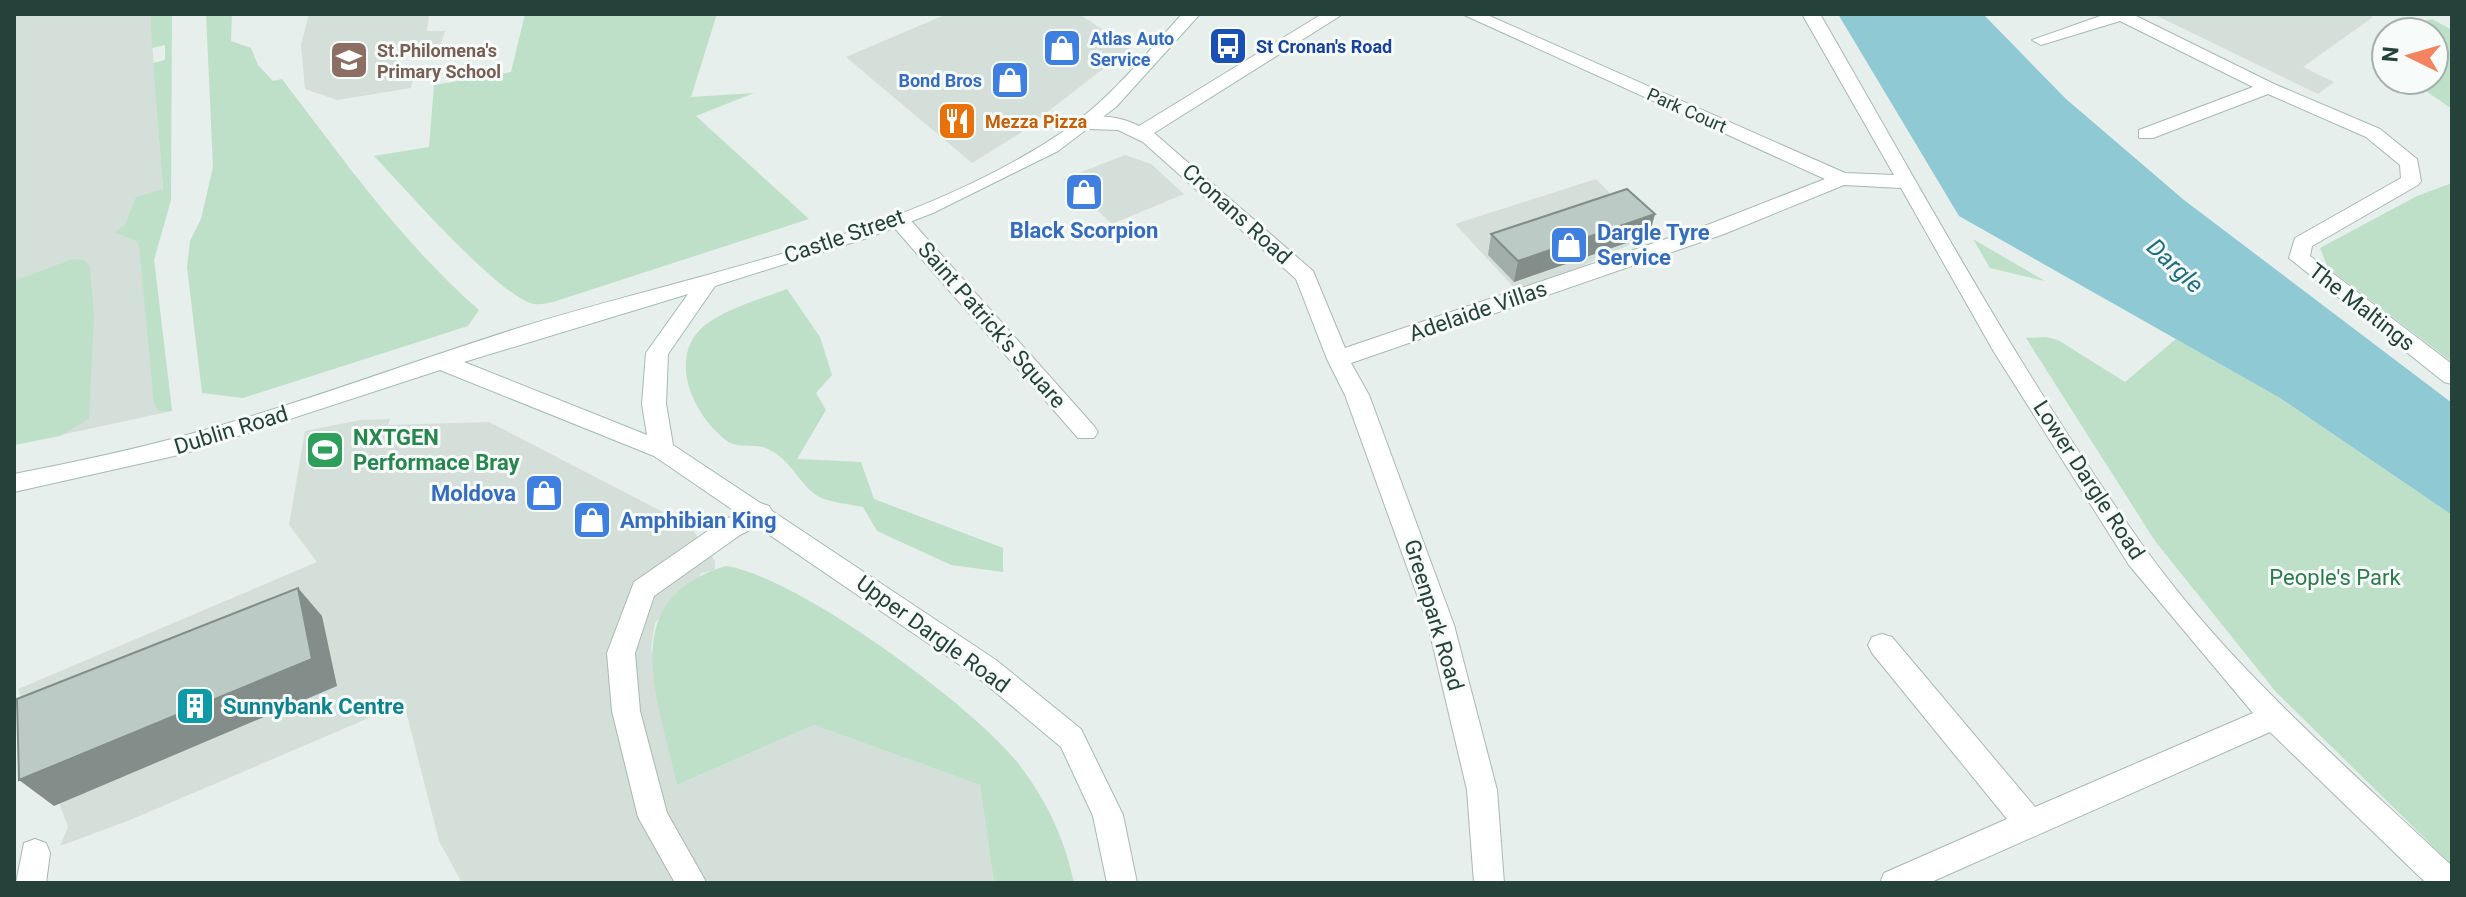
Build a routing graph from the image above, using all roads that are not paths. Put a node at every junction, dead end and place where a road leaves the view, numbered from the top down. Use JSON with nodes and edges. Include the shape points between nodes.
{"nodes":[{"id":1,"x":1191,"y":14,"type":"edge"},
{"id":2,"x":1334,"y":14,"type":"edge"},
{"id":3,"x":1471,"y":14,"type":"edge"},
{"id":4,"x":1811,"y":14,"type":"edge"},
{"id":5,"x":2120,"y":15,"type":"edge"},
{"id":6,"x":2041,"y":40,"type":"dead end"},
{"id":7,"x":2268,"y":88,"type":"junction"},
{"id":8,"x":1089,"y":123,"type":"junction"},
{"id":9,"x":1142,"y":132,"type":"junction"},
{"id":10,"x":2146,"y":134,"type":"dead end"},
{"id":11,"x":1842,"y":179,"type":"junction"},
{"id":12,"x":1907,"y":182,"type":"junction"},
{"id":13,"x":898,"y":219,"type":"junction"},
{"id":14,"x":709,"y":279,"type":"junction"},
{"id":15,"x":1338,"y":359,"type":"junction"},
{"id":16,"x":444,"y":363,"type":"junction"},
{"id":17,"x":2452,"y":376,"type":"edge"},
{"id":18,"x":1086,"y":432,"type":"dead end"},
{"id":19,"x":662,"y":450,"type":"junction"},
{"id":20,"x":14,"y":483,"type":"edge"},
{"id":21,"x":760,"y":513,"type":"junction"},
{"id":22,"x":1882,"y":645,"type":"dead end"},
{"id":23,"x":2274,"y":717,"type":"junction"},
{"id":24,"x":2028,"y":822,"type":"junction"},
{"id":25,"x":690,"y":880,"type":"dead end"},
{"id":26,"x":1122,"y":883,"type":"edge"},
{"id":27,"x":1489,"y":883,"type":"edge"},
{"id":28,"x":1895,"y":883,"type":"edge"},
{"id":29,"x":2448,"y":883,"type":"edge"}],
"edges":[{"from":1,"to":8,"type":"street","name":"Castle Street"},
{"from":2,"to":9,"type":"street"},
{"from":3,"to":11,"type":"street","name":"Park Court"},
{"from":4,"to":12,"type":"street","name":"Lower Dargle Road"},
{"from":5,"to":6,"type":"street","name":"The Maltings"},
{"from":5,"to":7,"type":"street","name":"The Maltings"},
{"from":7,"to":10,"type":"street"},
{"from":7,"to":17,"type":"street","name":"The Maltings","via":[[2373,133],[2410,163],[2411,181],[2404,188],[2302,243],[2299,258]]},
{"from":8,"to":9,"type":"street","name":"Cronans Road","via":[[1121,124]]},
{"from":8,"to":13,"type":"street","name":"Castle Street","via":[[1012,169]]},
{"from":9,"to":15,"type":"street","name":"Cronans Road","via":[[1305,276]]},
{"from":11,"to":12,"type":"street","name":"Park Court"},
{"from":11,"to":15,"type":"street","name":"Adelaide Villas","via":[[1694,237]]},
{"from":12,"to":23,"type":"street","name":"Lower Dargle Road","via":[[2002,347],[2138,558]]},
{"from":13,"to":14,"type":"street","name":"Castle Street"},
{"from":13,"to":18,"type":"street","name":"Saint Patrick's Square"},
{"from":14,"to":16,"type":"street","name":"Castle Street"},
{"from":14,"to":19,"type":"street","via":[[657,353],[654,404]]},
{"from":15,"to":27,"type":"street","name":"Greenpark Road","via":[[1363,410],[1441,625],[1482,790]]},
{"from":16,"to":19,"type":"street","name":"Upper Dargle Road"},
{"from":16,"to":20,"type":"street","name":"Dublin Road","via":[[136,458]]},
{"from":19,"to":21,"type":"street","name":"Upper Dargle Road"},
{"from":21,"to":25,"type":"street","via":[[643,590],[621,653],[626,711],[653,817]]},
{"from":21,"to":26,"type":"street","name":"Upper Dargle Road","via":[[986,668],[1071,738],[1108,815]]},
{"from":22,"to":24,"type":"street"},
{"from":23,"to":24,"type":"street"},
{"from":23,"to":29,"type":"street","name":"Lower Dargle Road"},
{"from":24,"to":28,"type":"street"}]}
